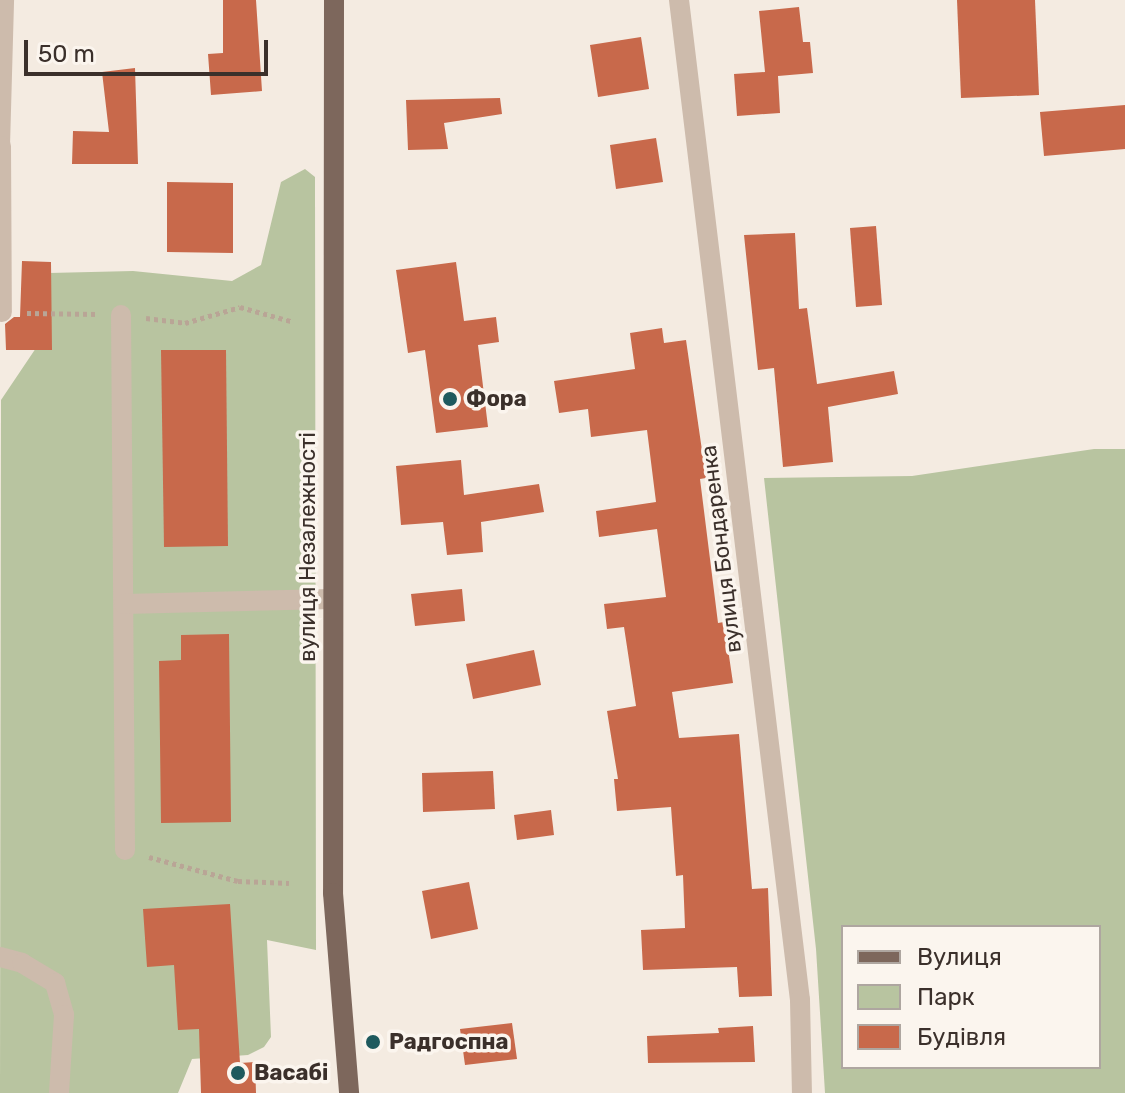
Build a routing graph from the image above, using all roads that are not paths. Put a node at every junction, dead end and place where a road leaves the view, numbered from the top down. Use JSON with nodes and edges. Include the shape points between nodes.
{"nodes":[{"id":1,"x":4,"y":0,"type":"edge"},
{"id":2,"x":334,"y":0,"type":"edge"},
{"id":3,"x":679,"y":0,"type":"edge"},
{"id":4,"x":1,"y":146,"type":"edge"},
{"id":5,"x":2,"y":312,"type":"edge"},
{"id":6,"x":121,"y":315,"type":"road end"},
{"id":7,"x":331,"y":599,"type":"junction"},
{"id":8,"x":124,"y":604,"type":"junction"},
{"id":9,"x":125,"y":850,"type":"road end"},
{"id":10,"x":0,"y":957,"type":"edge"},
{"id":11,"x":59,"y":1093,"type":"edge"},
{"id":12,"x":349,"y":1093,"type":"edge"},
{"id":13,"x":802,"y":1093,"type":"edge"}],
"edges":[{"from":1,"to":4,"type":"street"},
{"from":2,"to":7,"type":"main road","name":"вулиця Незалежності"},
{"from":3,"to":13,"type":"street","name":"вулиця Бондаренка","via":[[800,1000]]},
{"from":4,"to":5,"type":"street"},
{"from":6,"to":8,"type":"street"},
{"from":7,"to":8,"type":"street"},
{"from":7,"to":12,"type":"main road","name":"вулиця Незалежності","via":[[333,893]]},
{"from":8,"to":9,"type":"street"},
{"from":10,"to":11,"type":"street","via":[[55,983],[64,1015]]}]}
